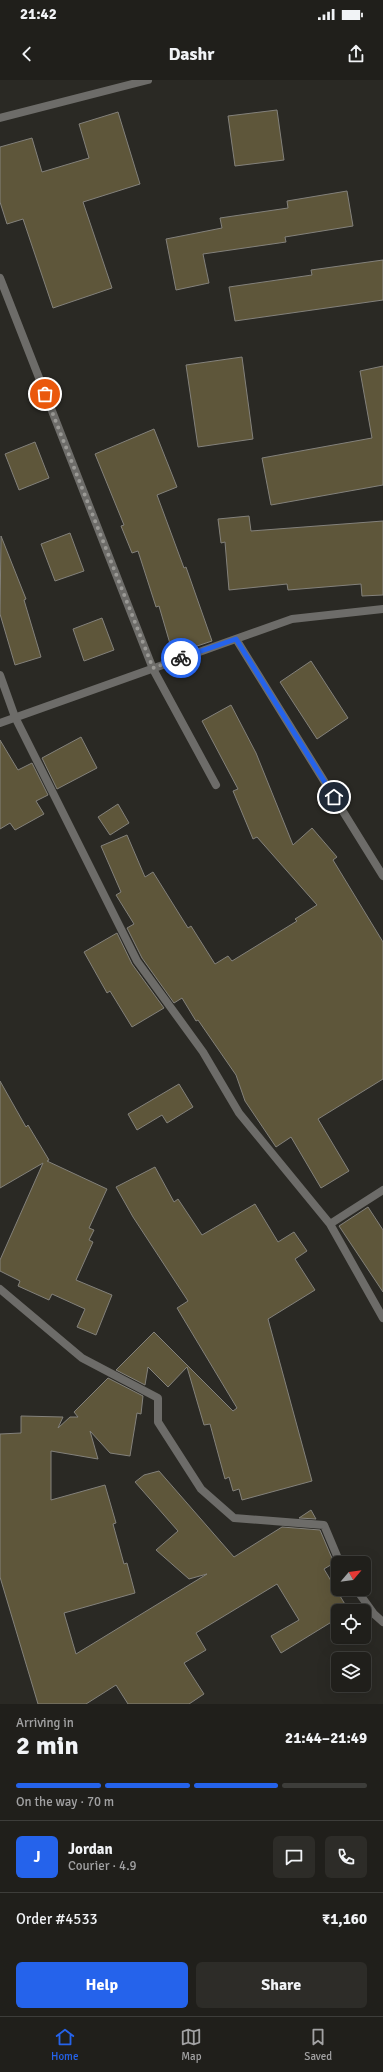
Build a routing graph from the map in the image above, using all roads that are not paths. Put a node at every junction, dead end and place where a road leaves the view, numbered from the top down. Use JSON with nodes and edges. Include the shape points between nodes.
{"nodes":[{"id":1,"x":148,"y":80,"type":"edge"},
{"id":2,"x":0,"y":118,"type":"edge"},
{"id":3,"x":0,"y":278,"type":"edge"},
{"id":4,"x":383,"y":609,"type":"edge"},
{"id":5,"x":236,"y":639,"type":"junction"},
{"id":6,"x":153,"y":668,"type":"junction"},
{"id":7,"x":0,"y":675,"type":"edge"},
{"id":8,"x":15,"y":717,"type":"junction"},
{"id":9,"x":0,"y":723,"type":"edge"},
{"id":10,"x":216,"y":785,"type":"dead end"},
{"id":11,"x":383,"y":876,"type":"edge"},
{"id":12,"x":383,"y":1190,"type":"edge"},
{"id":13,"x":330,"y":1224,"type":"junction"},
{"id":14,"x":0,"y":1289,"type":"edge"},
{"id":15,"x":383,"y":1302,"type":"edge"},
{"id":16,"x":376,"y":1307,"type":"junction"},
{"id":17,"x":383,"y":1318,"type":"edge"},
{"id":18,"x":337,"y":1556,"type":"edge"},
{"id":19,"x":361,"y":1596,"type":"edge"},
{"id":20,"x":383,"y":1622,"type":"edge"}],
"edges":[{"from":1,"to":2,"type":"street"},
{"from":3,"to":6,"type":"street"},
{"from":4,"to":5,"type":"street","via":[[292,619]]},
{"from":5,"to":6,"type":"street"},
{"from":5,"to":11,"type":"street"},
{"from":6,"to":8,"type":"street"},
{"from":6,"to":10,"type":"street"},
{"from":7,"to":8,"type":"street"},
{"from":8,"to":9,"type":"street"},
{"from":8,"to":13,"type":"street","via":[[137,961],[203,1052],[239,1113]]},
{"from":12,"to":13,"type":"street"},
{"from":13,"to":16,"type":"street"},
{"from":14,"to":18,"type":"street","via":[[82,1358],[158,1398],[158,1422],[201,1489],[234,1518],[324,1525]]},
{"from":15,"to":16,"type":"street"},
{"from":16,"to":17,"type":"street"},
{"from":19,"to":20,"type":"street"}]}
